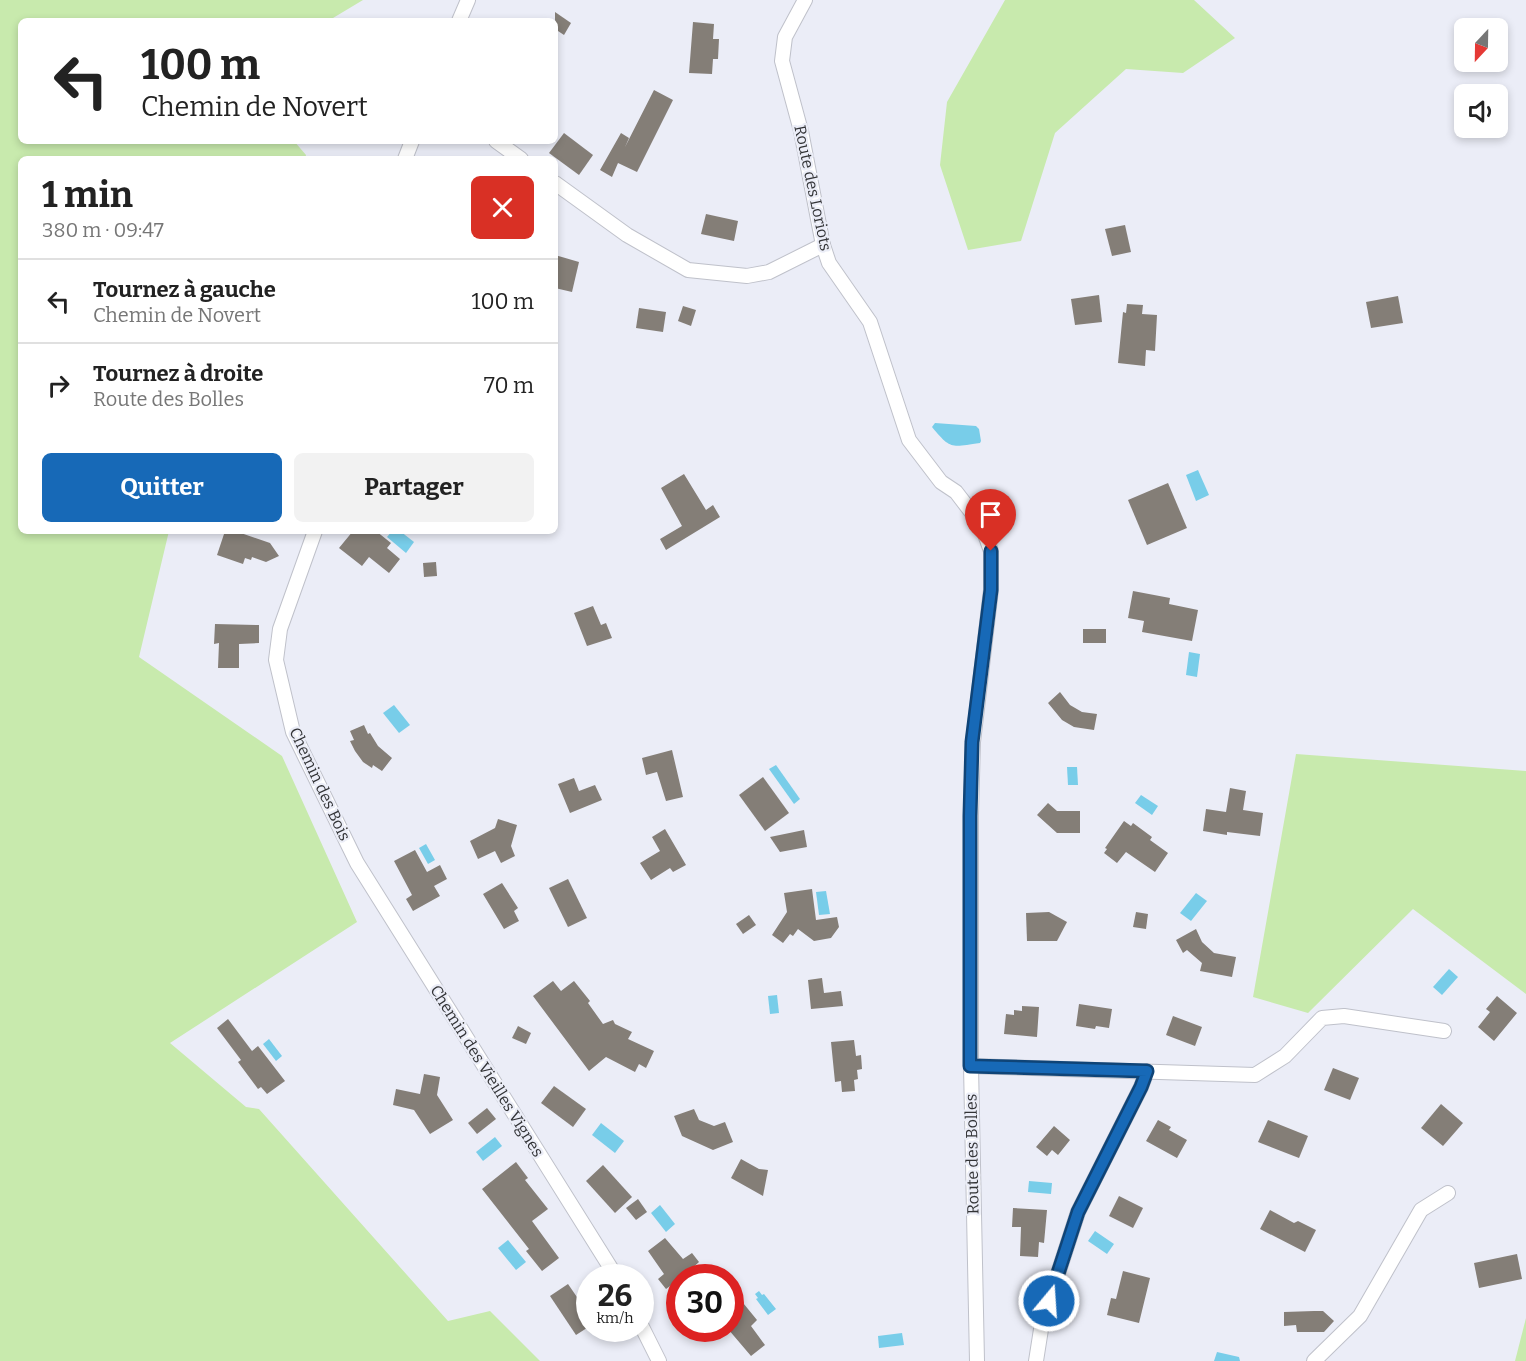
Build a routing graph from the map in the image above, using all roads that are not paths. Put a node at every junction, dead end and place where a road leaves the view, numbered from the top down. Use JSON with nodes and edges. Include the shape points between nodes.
{"nodes":[{"id":1,"x":468,"y":0,"type":"edge"},
{"id":2,"x":805,"y":0,"type":"edge"},
{"id":3,"x":460,"y":18,"type":"edge"},
{"id":4,"x":500,"y":144,"type":"edge"},
{"id":5,"x":517,"y":156,"type":"edge"},
{"id":6,"x":558,"y":185,"type":"edge"},
{"id":7,"x":823,"y":245,"type":"junction"},
{"id":8,"x":314,"y":534,"type":"edge"},
{"id":9,"x":991,"y":551,"type":"joint"},
{"id":10,"x":357,"y":863,"type":"joint"},
{"id":11,"x":1444,"y":1031,"type":"dead end"},
{"id":12,"x":970,"y":1066,"type":"junction"},
{"id":13,"x":1147,"y":1071,"type":"junction"},
{"id":14,"x":1448,"y":1193,"type":"dead end"},
{"id":15,"x":608,"y":1264,"type":"edge"},
{"id":16,"x":650,"y":1342,"type":"edge"},
{"id":17,"x":659,"y":1361,"type":"edge"},
{"id":18,"x":977,"y":1361,"type":"edge"},
{"id":19,"x":1036,"y":1361,"type":"edge"},
{"id":20,"x":1314,"y":1361,"type":"edge"}],
"edges":[{"from":1,"to":3,"type":"street"},
{"from":2,"to":7,"type":"street","name":"Route des Loriots","via":[[785,37],[782,61],[801,131]]},
{"from":4,"to":5,"type":"street"},
{"from":6,"to":7,"type":"street","via":[[627,235],[688,270],[747,276],[769,272]]},
{"from":7,"to":9,"type":"street","name":"Route des Loriots","via":[[829,263],[870,322],[909,440],[982,526]]},
{"from":8,"to":10,"type":"street","name":"Chemin des Bois","via":[[280,629],[276,660],[293,732]]},
{"from":9,"to":12,"type":"street","name":"Route des Bolles","via":[[991,590],[972,742]]},
{"from":10,"to":15,"type":"street","name":"Chemin des Vieilles Vignes"},
{"from":11,"to":13,"type":"street","via":[[1344,1016],[1322,1018],[1285,1056],[1256,1075]]},
{"from":12,"to":13,"type":"street"},
{"from":12,"to":18,"type":"street","name":"Route des Bolles"},
{"from":13,"to":19,"type":"street","via":[[1078,1212],[1042,1323]]},
{"from":14,"to":20,"type":"street","via":[[1421,1210],[1360,1316]]},
{"from":16,"to":17,"type":"street"}]}
